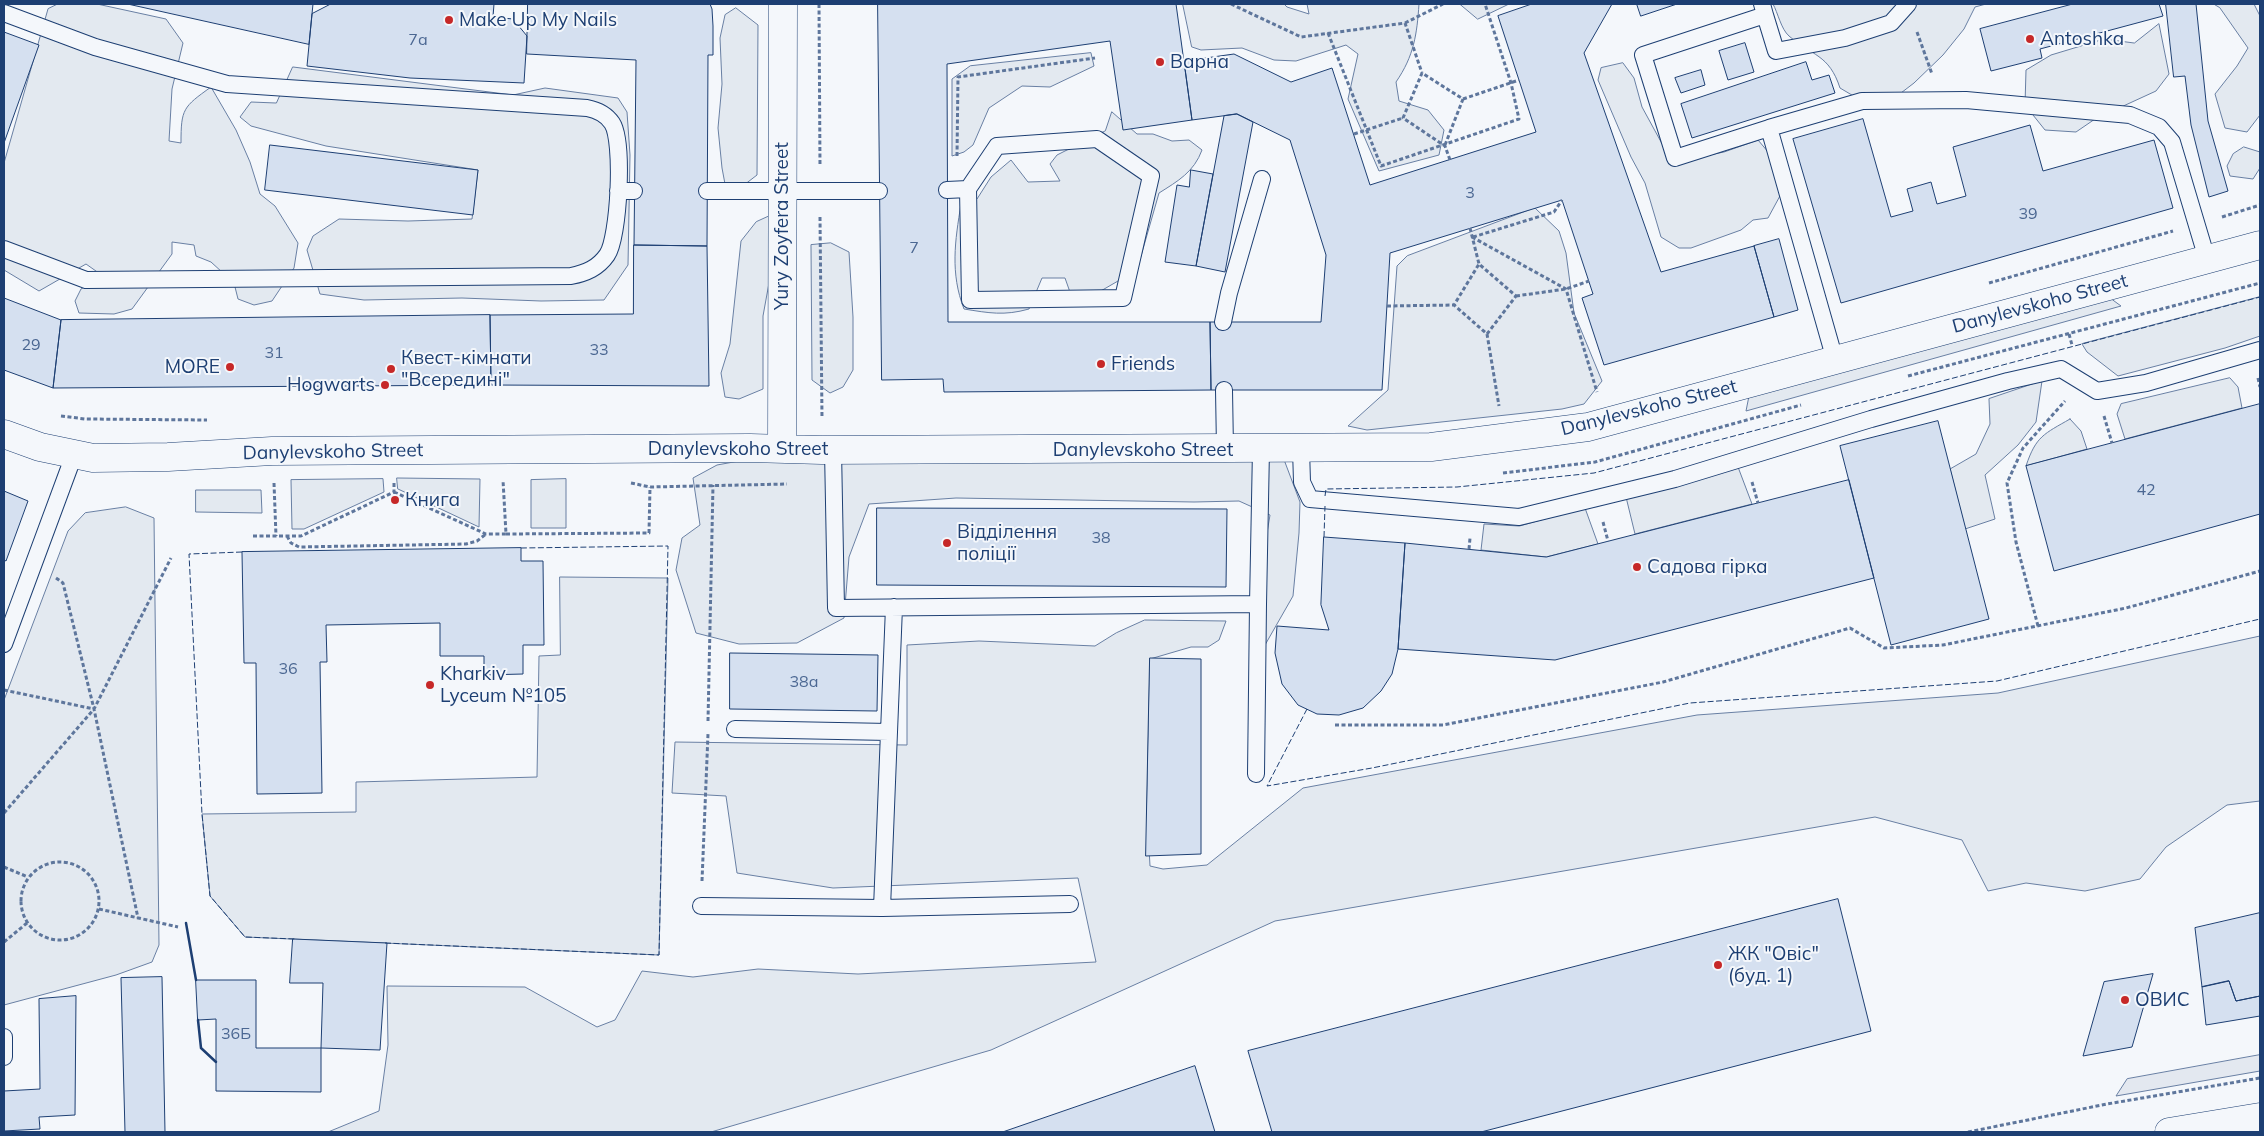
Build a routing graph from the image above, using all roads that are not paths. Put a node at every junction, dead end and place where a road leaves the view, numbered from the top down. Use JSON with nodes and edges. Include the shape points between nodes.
{"nodes":[{"id":1,"x":783,"y":4,"type":"edge"},
{"id":2,"x":1908,"y":4,"type":"edge"},
{"id":3,"x":1763,"y":9,"type":"edge"},
{"id":4,"x":4,"y":13,"type":"edge"},
{"id":5,"x":1769,"y":128,"type":"junction"},
{"id":6,"x":1262,"y":179,"type":"dead end"},
{"id":7,"x":957,"y":189,"type":"joint"},
{"id":8,"x":707,"y":191,"type":"dead end"},
{"id":9,"x":782,"y":191,"type":"junction"},
{"id":10,"x":879,"y":191,"type":"dead end"},
{"id":11,"x":2260,"y":245,"type":"edge"},
{"id":12,"x":4,"y":249,"type":"edge"},
{"id":13,"x":2207,"y":259,"type":"junction"},
{"id":14,"x":1223,"y":322,"type":"dead end"},
{"id":15,"x":2260,"y":350,"type":"edge"},
{"id":16,"x":1834,"y":360,"type":"junction"},
{"id":17,"x":1224,"y":390,"type":"dead end"},
{"id":18,"x":4,"y":434,"type":"edge"},
{"id":19,"x":782,"y":448,"type":"junction"},
{"id":20,"x":1224,"y":449,"type":"junction"},
{"id":21,"x":1261,"y":449,"type":"junction"},
{"id":22,"x":1301,"y":449,"type":"junction"},
{"id":23,"x":828,"y":450,"type":"junction"},
{"id":24,"x":74,"y":455,"type":"junction"},
{"id":25,"x":1258,"y":604,"type":"junction"},
{"id":26,"x":894,"y":607,"type":"junction"},
{"id":27,"x":4,"y":644,"type":"edge"},
{"id":28,"x":735,"y":729,"type":"dead end"},
{"id":29,"x":889,"y":732,"type":"junction"},
{"id":30,"x":1256,"y":774,"type":"dead end"},
{"id":31,"x":1070,"y":904,"type":"dead end"},
{"id":32,"x":702,"y":906,"type":"road end"},
{"id":33,"x":882,"y":908,"type":"junction"},
{"id":34,"x":4,"y":1037,"type":"edge"},
{"id":35,"x":4,"y":1057,"type":"edge"},
{"id":36,"x":2260,"y":1117,"type":"edge"},
{"id":37,"x":2169,"y":1132,"type":"edge"}],
"edges":[{"from":1,"to":9,"type":"street","name":"Yury Zoyfera Street"},
{"from":2,"to":3,"type":"lane","via":[[1891,23],[1845,38],[1776,51]]},
{"from":3,"to":5,"type":"lane","via":[[1643,55],[1675,158]]},
{"from":4,"to":12,"type":"lane","via":[[95,47],[227,84],[597,110],[606,116],[617,134],[626,191],[614,241],[607,254],[592,269],[571,276],[86,280]]},
{"from":5,"to":13,"type":"lane","via":[[1862,101],[1966,100],[2130,116],[2159,127],[2172,142]]},
{"from":5,"to":16,"type":"lane"},
{"from":6,"to":14,"type":"lane"},
{"from":7,"to":7,"type":"lane","via":[[996,146],[1097,139],[1151,176],[1122,298],[970,300]]},
{"from":8,"to":9,"type":"lane"},
{"from":9,"to":10,"type":"lane"},
{"from":9,"to":19,"type":"street","name":"Yury Zoyfera Street"},
{"from":11,"to":13,"type":"street","name":"Danylevskoho Street"},
{"from":13,"to":16,"type":"street","name":"Danylevskoho Street"},
{"from":15,"to":22,"type":"lane","via":[[2146,384],[2097,391],[2061,369],[1871,419],[1675,479],[1520,517],[1310,499],[1302,482]]},
{"from":16,"to":22,"type":"street","name":"Danylevskoho Street","via":[[1588,427],[1431,447]]},
{"from":17,"to":20,"type":"lane"},
{"from":18,"to":24,"type":"street","name":"Danylevskoho Street"},
{"from":19,"to":23,"type":"street","name":"Danylevskoho Street"},
{"from":19,"to":24,"type":"street","name":"Danylevskoho Street","via":[[272,452],[127,458]]},
{"from":20,"to":21,"type":"street","name":"Danylevskoho Street"},
{"from":20,"to":23,"type":"street","name":"Danylevskoho Street"},
{"from":21,"to":22,"type":"street","name":"Danylevskoho Street"},
{"from":21,"to":25,"type":"lane"},
{"from":23,"to":26,"type":"lane","via":[[836,608]]},
{"from":24,"to":27,"type":"lane"},
{"from":25,"to":26,"type":"lane"},
{"from":25,"to":30,"type":"lane"},
{"from":26,"to":29,"type":"lane"},
{"from":28,"to":29,"type":"lane"},
{"from":29,"to":33,"type":"lane"},
{"from":31,"to":33,"type":"lane"},
{"from":32,"to":33,"type":"lane"},
{"from":34,"to":35,"type":"lane"},
{"from":36,"to":37,"type":"street"}]}
